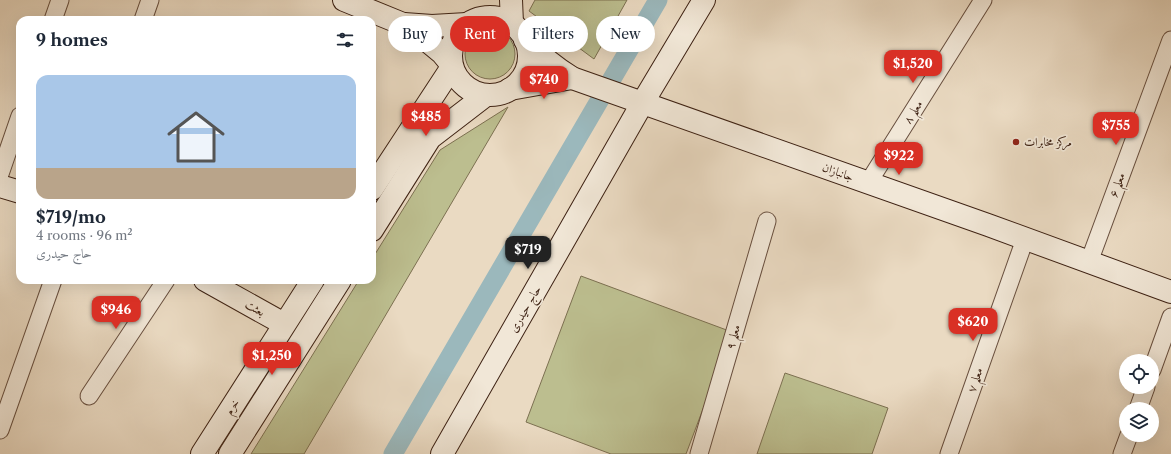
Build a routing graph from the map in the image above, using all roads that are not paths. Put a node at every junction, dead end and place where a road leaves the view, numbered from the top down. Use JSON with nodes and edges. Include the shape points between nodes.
{"nodes":[{"id":1,"x":60,"y":0,"type":"edge"},
{"id":2,"x":150,"y":0,"type":"edge"},
{"id":3,"x":344,"y":0,"type":"edge"},
{"id":4,"x":487,"y":0,"type":"edge"},
{"id":5,"x":511,"y":0,"type":"edge"},
{"id":6,"x":704,"y":0,"type":"edge"},
{"id":7,"x":982,"y":0,"type":"edge"},
{"id":8,"x":54,"y":16,"type":"edge"},
{"id":9,"x":144,"y":16,"type":"edge"},
{"id":10,"x":475,"y":16,"type":"edge"},
{"id":11,"x":388,"y":18,"type":"edge"},
{"id":12,"x":510,"y":26,"type":"edge"},
{"id":13,"x":518,"y":32,"type":"joint"},
{"id":14,"x":1171,"y":40,"type":"edge"},
{"id":15,"x":441,"y":52,"type":"edge"},
{"id":16,"x":451,"y":52,"type":"edge"},
{"id":17,"x":528,"y":52,"type":"edge"},
{"id":18,"x":537,"y":52,"type":"edge"},
{"id":19,"x":452,"y":65,"type":"junction"},
{"id":20,"x":572,"y":78,"type":"junction"},
{"id":21,"x":510,"y":89,"type":"junction"},
{"id":22,"x":486,"y":95,"type":"junction"},
{"id":23,"x":643,"y":102,"type":"junction"},
{"id":24,"x":16,"y":128,"type":"edge"},
{"id":25,"x":421,"y":133,"type":"junction"},
{"id":26,"x":0,"y":174,"type":"edge"},
{"id":27,"x":868,"y":183,"type":"junction"},
{"id":28,"x":376,"y":184,"type":"edge"},
{"id":29,"x":0,"y":186,"type":"edge"},
{"id":30,"x":16,"y":191,"type":"edge"},
{"id":31,"x":767,"y":221,"type":"dead end"},
{"id":32,"x":376,"y":222,"type":"edge"},
{"id":33,"x":1025,"y":239,"type":"junction"},
{"id":34,"x":1089,"y":262,"type":"junction"},
{"id":35,"x":52,"y":284,"type":"edge"},
{"id":36,"x":163,"y":284,"type":"edge"},
{"id":37,"x":212,"y":284,"type":"edge"},
{"id":38,"x":310,"y":284,"type":"edge"},
{"id":39,"x":337,"y":284,"type":"edge"},
{"id":40,"x":1171,"y":292,"type":"edge"},
{"id":41,"x":1171,"y":317,"type":"edge"},
{"id":42,"x":284,"y":324,"type":"junction"},
{"id":43,"x":1158,"y":354,"type":"edge"},
{"id":44,"x":89,"y":396,"type":"dead end"},
{"id":45,"x":0,"y":430,"type":"edge"},
{"id":46,"x":1126,"y":442,"type":"edge"},
{"id":47,"x":202,"y":454,"type":"edge"},
{"id":48,"x":230,"y":454,"type":"edge"},
{"id":49,"x":442,"y":454,"type":"edge"},
{"id":50,"x":699,"y":454,"type":"edge"},
{"id":51,"x":949,"y":454,"type":"edge"},
{"id":52,"x":1122,"y":454,"type":"edge"}],
"edges":[{"from":1,"to":8,"type":"street"},
{"from":2,"to":9,"type":"street"},
{"from":3,"to":11,"type":"street"},
{"from":4,"to":10,"type":"street"},
{"from":5,"to":13,"type":"street"},
{"from":6,"to":23,"type":"street","name":"حاج حیدری"},
{"from":7,"to":27,"type":"street","name":"معلم ۸"},
{"from":12,"to":13,"type":"street"},
{"from":14,"to":34,"type":"street","name":"معلم ۶"},
{"from":15,"to":19,"type":"street"},
{"from":16,"to":19,"type":"street"},
{"from":17,"to":21,"type":"street","via":[[526,70]]},
{"from":18,"to":20,"type":"street"},
{"from":19,"to":22,"type":"street","via":[[463,85],[474,92]]},
{"from":19,"to":25,"type":"street"},
{"from":20,"to":21,"type":"street"},
{"from":20,"to":23,"type":"street","name":"جانبازان"},
{"from":21,"to":22,"type":"street"},
{"from":22,"to":25,"type":"street"},
{"from":23,"to":27,"type":"street","name":"جانبازان"},
{"from":23,"to":49,"type":"street","name":"حاج حیدری"},
{"from":24,"to":26,"type":"street"},
{"from":25,"to":28,"type":"street"},
{"from":25,"to":32,"type":"street"},
{"from":27,"to":33,"type":"street","name":"جانبازان"},
{"from":29,"to":30,"type":"street"},
{"from":31,"to":50,"type":"street","name":"معلم ۹"},
{"from":33,"to":34,"type":"street","name":"جانبازان"},
{"from":33,"to":51,"type":"street","name":"معلم ۷"},
{"from":34,"to":40,"type":"street","name":"جانبازان"},
{"from":35,"to":45,"type":"street"},
{"from":36,"to":44,"type":"street"},
{"from":37,"to":42,"type":"street","name":"بعثت"},
{"from":38,"to":42,"type":"street","name":"خرم"},
{"from":39,"to":48,"type":"street","name":"خرم"},
{"from":41,"to":43,"type":"street"},
{"from":42,"to":47,"type":"street","name":"خرم"},
{"from":46,"to":52,"type":"street"}]}
